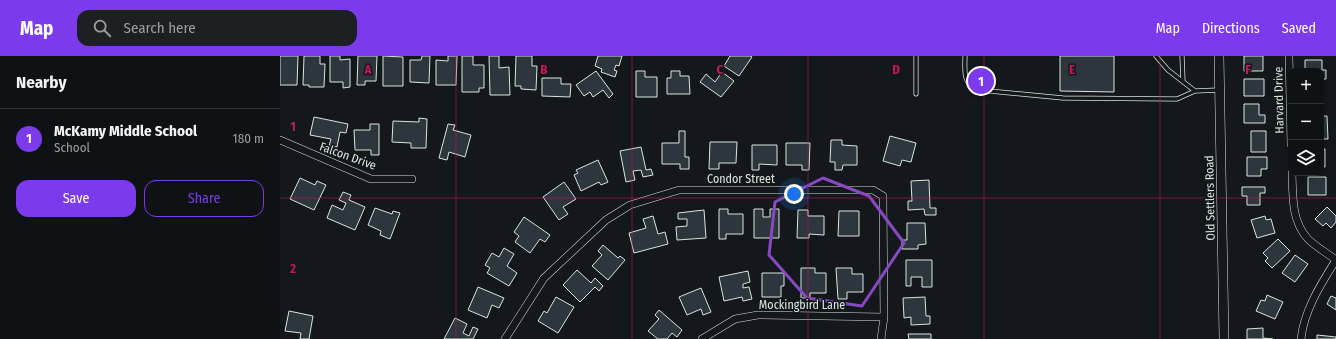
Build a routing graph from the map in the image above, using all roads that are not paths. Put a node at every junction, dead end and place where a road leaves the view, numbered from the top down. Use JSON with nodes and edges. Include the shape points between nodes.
{"nodes":[{"id":1,"x":916,"y":56,"type":"edge"},
{"id":2,"x":965,"y":56,"type":"edge"},
{"id":3,"x":1156,"y":56,"type":"edge"},
{"id":4,"x":1182,"y":56,"type":"edge"},
{"id":5,"x":1219,"y":56,"type":"edge"},
{"id":6,"x":1289,"y":56,"type":"edge"},
{"id":7,"x":1183,"y":81,"type":"junction"},
{"id":8,"x":1220,"y":90,"type":"junction"},
{"id":9,"x":1196,"y":91,"type":"junction"},
{"id":10,"x":916,"y":94,"type":"dead end"},
{"id":11,"x":280,"y":140,"type":"edge"},
{"id":12,"x":1291,"y":140,"type":"edge"},
{"id":13,"x":1292,"y":176,"type":"edge"},
{"id":14,"x":412,"y":179,"type":"dead end"},
{"id":15,"x":1336,"y":260,"type":"edge"},
{"id":16,"x":884,"y":317,"type":"junction"},
{"id":17,"x":505,"y":339,"type":"edge"},
{"id":18,"x":702,"y":339,"type":"edge"},
{"id":19,"x":881,"y":339,"type":"edge"},
{"id":20,"x":1224,"y":339,"type":"edge"},
{"id":21,"x":1301,"y":339,"type":"edge"}],
"edges":[{"from":1,"to":10,"type":"lane"},
{"from":2,"to":9,"type":"lane","via":[[966,81],[971,87],[979,90],[1063,98],[1177,99]]},
{"from":3,"to":7,"type":"lane","via":[[1168,70]]},
{"from":4,"to":7,"type":"lane"},
{"from":5,"to":8,"type":"street","name":"Old Settlers Road"},
{"from":6,"to":12,"type":"street","name":"Harvard Drive"},
{"from":7,"to":9,"type":"lane"},
{"from":8,"to":9,"type":"lane"},
{"from":8,"to":20,"type":"street","name":"Old Settlers Road"},
{"from":11,"to":14,"type":"street","name":"Falcon Drive","via":[[371,179]]},
{"from":13,"to":15,"type":"street","via":[[1293,200],[1298,222],[1308,239]]},
{"from":15,"to":21,"type":"street","via":[[1308,311]]},
{"from":16,"to":17,"type":"street","name":"Condor Street","via":[[883,196],[873,190],[679,190],[630,205],[606,220],[544,278]]},
{"from":16,"to":18,"type":"street","name":"Mockingbird Lane","via":[[758,315],[735,319]]},
{"from":16,"to":19,"type":"street","name":"Condor Street"}]}
